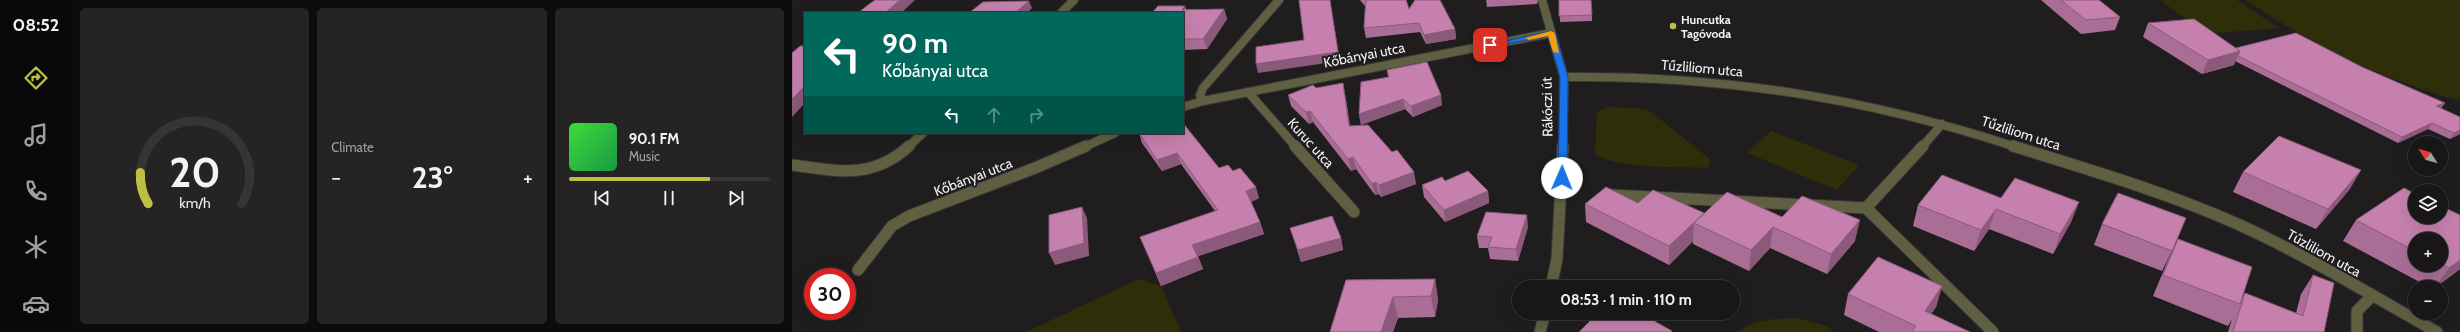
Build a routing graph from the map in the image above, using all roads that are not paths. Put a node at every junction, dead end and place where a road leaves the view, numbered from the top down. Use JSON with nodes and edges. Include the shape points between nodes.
{"nodes":[{"id":1,"x":1074,"y":0,"type":"edge"},
{"id":2,"x":1279,"y":0,"type":"edge"},
{"id":3,"x":1542,"y":0,"type":"edge"},
{"id":4,"x":1062,"y":12,"type":"edge"},
{"id":5,"x":1551,"y":33,"type":"junction"},
{"id":6,"x":1564,"y":77,"type":"junction"},
{"id":7,"x":1248,"y":92,"type":"junction"},
{"id":8,"x":1203,"y":101,"type":"junction"},
{"id":9,"x":1184,"y":107,"type":"edge"},
{"id":10,"x":1942,"y":124,"type":"junction"},
{"id":11,"x":922,"y":134,"type":"edge"},
{"id":12,"x":1113,"y":134,"type":"edge"},
{"id":13,"x":792,"y":165,"type":"edge"},
{"id":14,"x":1609,"y":195,"type":"edge"},
{"id":15,"x":1866,"y":208,"type":"junction"},
{"id":16,"x":1354,"y":212,"type":"dead end"},
{"id":17,"x":858,"y":270,"type":"dead end"},
{"id":18,"x":1552,"y":280,"type":"edge"},
{"id":19,"x":2372,"y":296,"type":"junction"},
{"id":20,"x":1543,"y":320,"type":"edge"},
{"id":21,"x":1540,"y":332,"type":"edge"},
{"id":22,"x":1993,"y":332,"type":"edge"},
{"id":23,"x":2357,"y":332,"type":"edge"},
{"id":24,"x":2437,"y":332,"type":"edge"}],
"edges":[{"from":1,"to":4,"type":"street"},
{"from":2,"to":8,"type":"street","via":[[1203,88],[1200,95]]},
{"from":3,"to":5,"type":"street","name":"Rákóczi út"},
{"from":5,"to":6,"type":"street","name":"Rákóczi út"},
{"from":5,"to":7,"type":"street","name":"Kőbányai utca"},
{"from":6,"to":10,"type":"street","name":"Tűzliliom utca","via":[[1646,77],[1726,83],[1871,105]]},
{"from":6,"to":18,"type":"street","name":"Rákóczi út","via":[[1562,193],[1557,259]]},
{"from":7,"to":8,"type":"street","name":"Kőbányai utca"},
{"from":7,"to":16,"type":"street","name":"Kuruc utca"},
{"from":8,"to":9,"type":"street","name":"Kőbányai utca"},
{"from":10,"to":15,"type":"street"},
{"from":10,"to":19,"type":"street","name":"Tűzliliom utca","via":[[1995,139],[2206,212],[2271,240]]},
{"from":11,"to":13,"type":"street","via":[[888,163],[859,172]]},
{"from":12,"to":17,"type":"street","name":"Kőbányai utca","via":[[1035,168],[909,216],[892,226]]},
{"from":14,"to":15,"type":"street"},
{"from":15,"to":22,"type":"street"},
{"from":19,"to":23,"type":"street","via":[[2357,307],[2354,320]]},
{"from":19,"to":24,"type":"street","name":"Tűzliliom utca"},
{"from":20,"to":21,"type":"street"}]}
